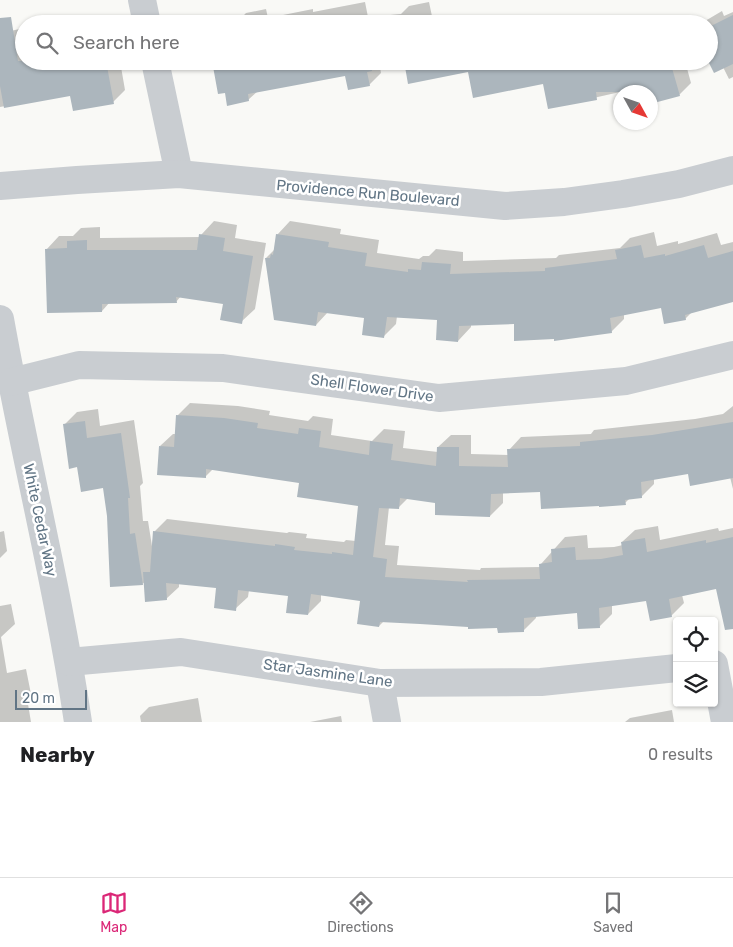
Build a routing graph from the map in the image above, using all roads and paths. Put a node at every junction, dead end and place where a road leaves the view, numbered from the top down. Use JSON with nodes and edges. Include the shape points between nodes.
{"nodes":[{"id":1,"x":142,"y":0,"type":"edge"},
{"id":2,"x":145,"y":15,"type":"edge"},
{"id":3,"x":157,"y":70,"type":"edge"},
{"id":4,"x":733,"y":170,"type":"edge"},
{"id":5,"x":179,"y":174,"type":"junction"},
{"id":6,"x":0,"y":186,"type":"edge"},
{"id":7,"x":0,"y":319,"type":"edge"},
{"id":8,"x":733,"y":355,"type":"edge"},
{"id":9,"x":11,"y":382,"type":"junction"},
{"id":10,"x":733,"y":660,"type":"edge"},
{"id":11,"x":70,"y":662,"type":"junction"},
{"id":12,"x":718,"y":663,"type":"edge"},
{"id":13,"x":673,"y":668,"type":"edge"},
{"id":14,"x":380,"y":683,"type":"junction"},
{"id":15,"x":718,"y":685,"type":"edge"},
{"id":16,"x":78,"y":722,"type":"edge"},
{"id":17,"x":387,"y":722,"type":"edge"},
{"id":18,"x":725,"y":722,"type":"edge"}],
"edges":[{"from":1,"to":2,"type":"street"},
{"from":3,"to":5,"type":"street"},
{"from":4,"to":5,"type":"street","name":"Providence Run Boulevard","via":[[623,194],[505,206]]},
{"from":5,"to":6,"type":"street","name":"Providence Run Boulevard"},
{"from":7,"to":9,"type":"street","name":"White Cedar Way"},
{"from":8,"to":9,"type":"street","name":"Shell Flower Drive","via":[[626,381],[439,398],[223,368],[79,365]]},
{"from":9,"to":11,"type":"street","name":"White Cedar Way"},
{"from":10,"to":12,"type":"street"},
{"from":11,"to":14,"type":"street","name":"Star Jasmine Lane","via":[[181,652]]},
{"from":11,"to":16,"type":"street","name":"White Cedar Way"},
{"from":13,"to":14,"type":"street","name":"Star Jasmine Lane","via":[[541,682]]},
{"from":14,"to":17,"type":"street"},
{"from":15,"to":18,"type":"street"}]}
